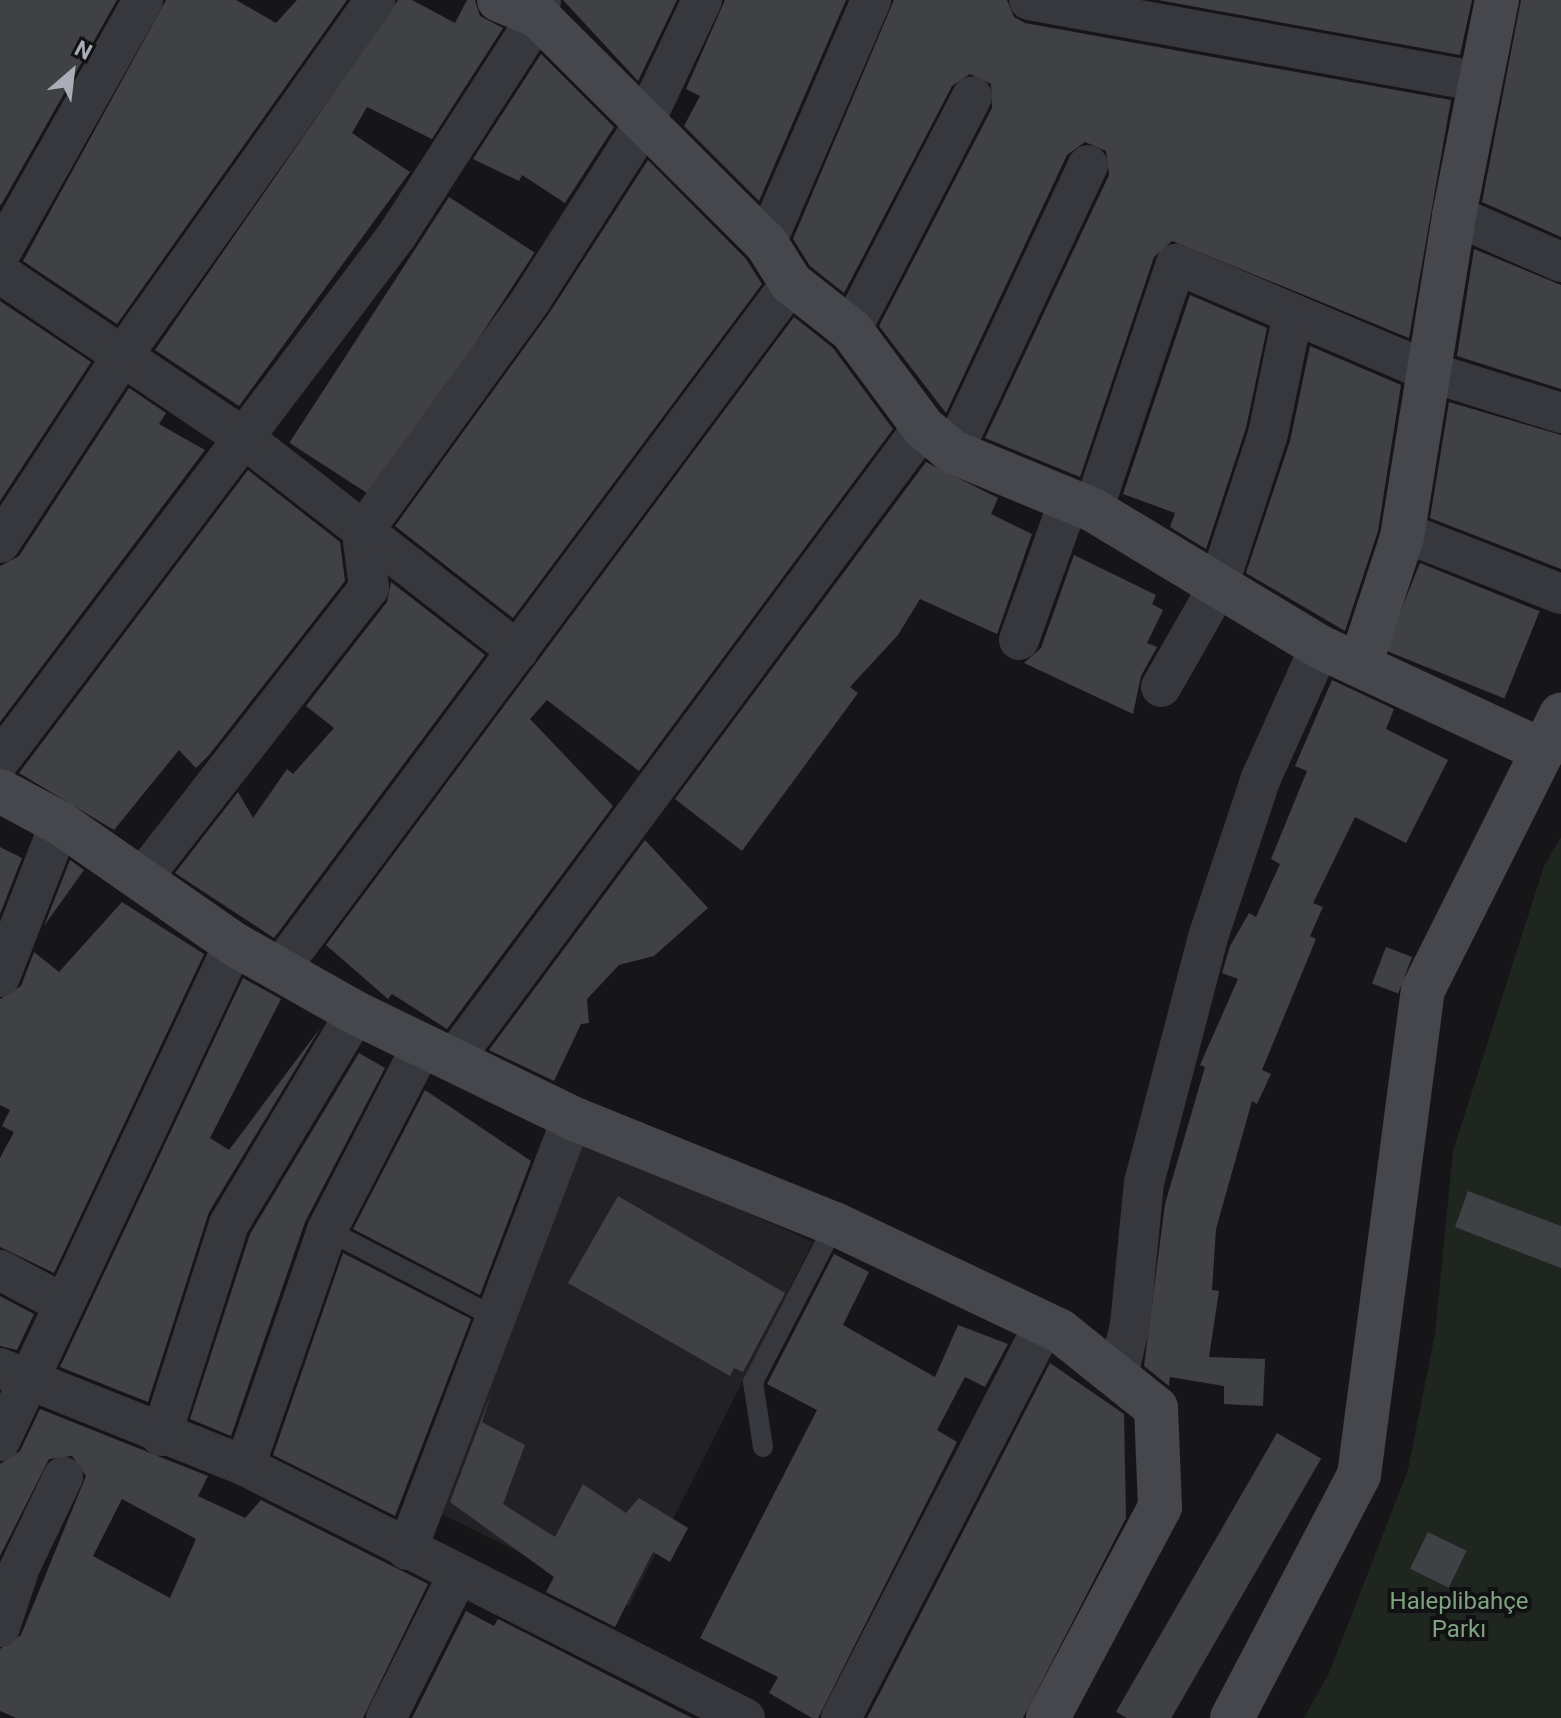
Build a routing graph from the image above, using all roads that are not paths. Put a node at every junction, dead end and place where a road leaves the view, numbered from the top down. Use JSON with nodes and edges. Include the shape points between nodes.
{"nodes":[{"id":1,"x":143,"y":0,"type":"edge"},
{"id":2,"x":375,"y":0,"type":"edge"},
{"id":3,"x":499,"y":0,"type":"edge"},
{"id":4,"x":702,"y":0,"type":"edge"},
{"id":5,"x":871,"y":0,"type":"edge"},
{"id":6,"x":1029,"y":0,"type":"edge"},
{"id":7,"x":1497,"y":0,"type":"edge"},
{"id":8,"x":540,"y":8,"type":"edge"},
{"id":9,"x":1480,"y":82,"type":"junction"},
{"id":10,"x":972,"y":97,"type":"dead end"},
{"id":11,"x":643,"y":125,"type":"junction"},
{"id":12,"x":1088,"y":165,"type":"dead end"},
{"id":13,"x":1454,"y":215,"type":"junction"},
{"id":14,"x":766,"y":243,"type":"junction"},
{"id":15,"x":0,"y":254,"type":"edge"},
{"id":16,"x":1561,"y":262,"type":"edge"},
{"id":17,"x":0,"y":273,"type":"edge"},
{"id":18,"x":791,"y":283,"type":"junction"},
{"id":19,"x":1292,"y":318,"type":"junction"},
{"id":20,"x":851,"y":330,"type":"junction"},
{"id":21,"x":125,"y":352,"type":"junction"},
{"id":22,"x":1430,"y":372,"type":"junction"},
{"id":23,"x":1561,"y":413,"type":"edge"},
{"id":24,"x":244,"y":438,"type":"junction"},
{"id":25,"x":938,"y":439,"type":"junction"},
{"id":26,"x":1081,"y":505,"type":"junction"},
{"id":27,"x":1403,"y":532,"type":"junction"},
{"id":28,"x":362,"y":533,"type":"junction"},
{"id":29,"x":0,"y":543,"type":"edge"},
{"id":30,"x":1217,"y":589,"type":"junction"},
{"id":31,"x":1561,"y":594,"type":"edge"},
{"id":32,"x":1019,"y":640,"type":"dead end"},
{"id":33,"x":1320,"y":647,"type":"junction"},
{"id":34,"x":518,"y":651,"type":"junction"},
{"id":35,"x":1360,"y":665,"type":"junction"},
{"id":36,"x":1161,"y":687,"type":"dead end"},
{"id":37,"x":1552,"y":733,"type":"edge"},
{"id":38,"x":0,"y":760,"type":"edge"},
{"id":39,"x":0,"y":791,"type":"edge"},
{"id":40,"x":60,"y":823,"type":"junction"},
{"id":41,"x":143,"y":877,"type":"junction"},
{"id":42,"x":234,"y":944,"type":"junction"},
{"id":43,"x":279,"y":970,"type":"junction"},
{"id":44,"x":0,"y":977,"type":"edge"},
{"id":45,"x":356,"y":1013,"type":"junction"},
{"id":46,"x":438,"y":1052,"type":"junction"},
{"id":47,"x":572,"y":1118,"type":"junction"},
{"id":48,"x":835,"y":1224,"type":"junction"},
{"id":49,"x":327,"y":1230,"type":"junction"},
{"id":50,"x":0,"y":1270,"type":"edge"},
{"id":51,"x":64,"y":1304,"type":"junction"},
{"id":52,"x":499,"y":1319,"type":"junction"},
{"id":53,"x":1044,"y":1324,"type":"junction"},
{"id":54,"x":14,"y":1374,"type":"edge"},
{"id":55,"x":1118,"y":1375,"type":"junction"},
{"id":56,"x":161,"y":1436,"type":"junction"},
{"id":57,"x":0,"y":1441,"type":"edge"},
{"id":58,"x":763,"y":1447,"type":"dead end"},
{"id":59,"x":245,"y":1466,"type":"junction"},
{"id":60,"x":63,"y":1477,"type":"dead end"},
{"id":61,"x":407,"y":1550,"type":"junction"},
{"id":62,"x":10,"y":1563,"type":"edge"},
{"id":63,"x":458,"y":1575,"type":"junction"},
{"id":64,"x":0,"y":1627,"type":"edge"},
{"id":65,"x":386,"y":1718,"type":"edge"},
{"id":66,"x":745,"y":1718,"type":"edge"},
{"id":67,"x":841,"y":1718,"type":"edge"},
{"id":68,"x":1048,"y":1718,"type":"edge"},
{"id":69,"x":1232,"y":1718,"type":"edge"}],
"edges":[{"from":1,"to":15,"type":"street"},
{"from":2,"to":21,"type":"street"},
{"from":3,"to":8,"type":"street"},
{"from":4,"to":11,"type":"street"},
{"from":5,"to":14,"type":"street"},
{"from":6,"to":9,"type":"street"},
{"from":7,"to":9,"type":"street"},
{"from":8,"to":11,"type":"street"},
{"from":8,"to":24,"type":"street","via":[[397,235]]},
{"from":9,"to":13,"type":"street"},
{"from":10,"to":20,"type":"street"},
{"from":11,"to":14,"type":"street"},
{"from":11,"to":28,"type":"street","via":[[531,300]]},
{"from":12,"to":25,"type":"street"},
{"from":13,"to":16,"type":"street"},
{"from":13,"to":22,"type":"street"},
{"from":14,"to":18,"type":"street"},
{"from":17,"to":21,"type":"street"},
{"from":18,"to":20,"type":"street"},
{"from":18,"to":34,"type":"street"},
{"from":19,"to":22,"type":"street"},
{"from":19,"to":26,"type":"street","via":[[1176,264]]},
{"from":19,"to":30,"type":"street","via":[[1268,434]]},
{"from":20,"to":25,"type":"street"},
{"from":21,"to":24,"type":"street"},
{"from":21,"to":29,"type":"street"},
{"from":22,"to":23,"type":"street"},
{"from":22,"to":27,"type":"street"},
{"from":24,"to":28,"type":"street"},
{"from":24,"to":38,"type":"street"},
{"from":25,"to":26,"type":"street"},
{"from":25,"to":46,"type":"street"},
{"from":26,"to":30,"type":"street"},
{"from":26,"to":32,"type":"street"},
{"from":27,"to":31,"type":"street"},
{"from":27,"to":35,"type":"street"},
{"from":28,"to":34,"type":"street"},
{"from":28,"to":41,"type":"street","via":[[369,588]]},
{"from":30,"to":33,"type":"street"},
{"from":30,"to":36,"type":"street"},
{"from":33,"to":35,"type":"street"},
{"from":33,"to":55,"type":"street","via":[[1261,778],[1208,937],[1144,1183],[1130,1325]]},
{"from":34,"to":43,"type":"street"},
{"from":35,"to":37,"type":"street"},
{"from":37,"to":69,"type":"street","via":[[1423,990],[1359,1475]]},
{"from":39,"to":40,"type":"street"},
{"from":40,"to":41,"type":"street"},
{"from":40,"to":44,"type":"street"},
{"from":41,"to":42,"type":"street"},
{"from":42,"to":43,"type":"street"},
{"from":42,"to":51,"type":"street"},
{"from":43,"to":45,"type":"street"},
{"from":45,"to":46,"type":"street"},
{"from":45,"to":56,"type":"street","via":[[229,1224]]},
{"from":46,"to":47,"type":"street"},
{"from":46,"to":49,"type":"street"},
{"from":47,"to":48,"type":"street"},
{"from":47,"to":52,"type":"street"},
{"from":48,"to":53,"type":"street"},
{"from":48,"to":58,"type":"lane","via":[[753,1382]]},
{"from":49,"to":52,"type":"lane"},
{"from":49,"to":59,"type":"street"},
{"from":50,"to":51,"type":"street"},
{"from":51,"to":54,"type":"street"},
{"from":52,"to":61,"type":"street"},
{"from":53,"to":55,"type":"street"},
{"from":53,"to":67,"type":"street"},
{"from":54,"to":56,"type":"street","via":[[67,1391]]},
{"from":54,"to":57,"type":"street"},
{"from":55,"to":68,"type":"street","via":[[1156,1408],[1160,1507]]},
{"from":56,"to":59,"type":"street"},
{"from":59,"to":61,"type":"street"},
{"from":60,"to":62,"type":"street"},
{"from":61,"to":63,"type":"street"},
{"from":62,"to":64,"type":"street"},
{"from":63,"to":65,"type":"street"},
{"from":63,"to":66,"type":"street"}]}
